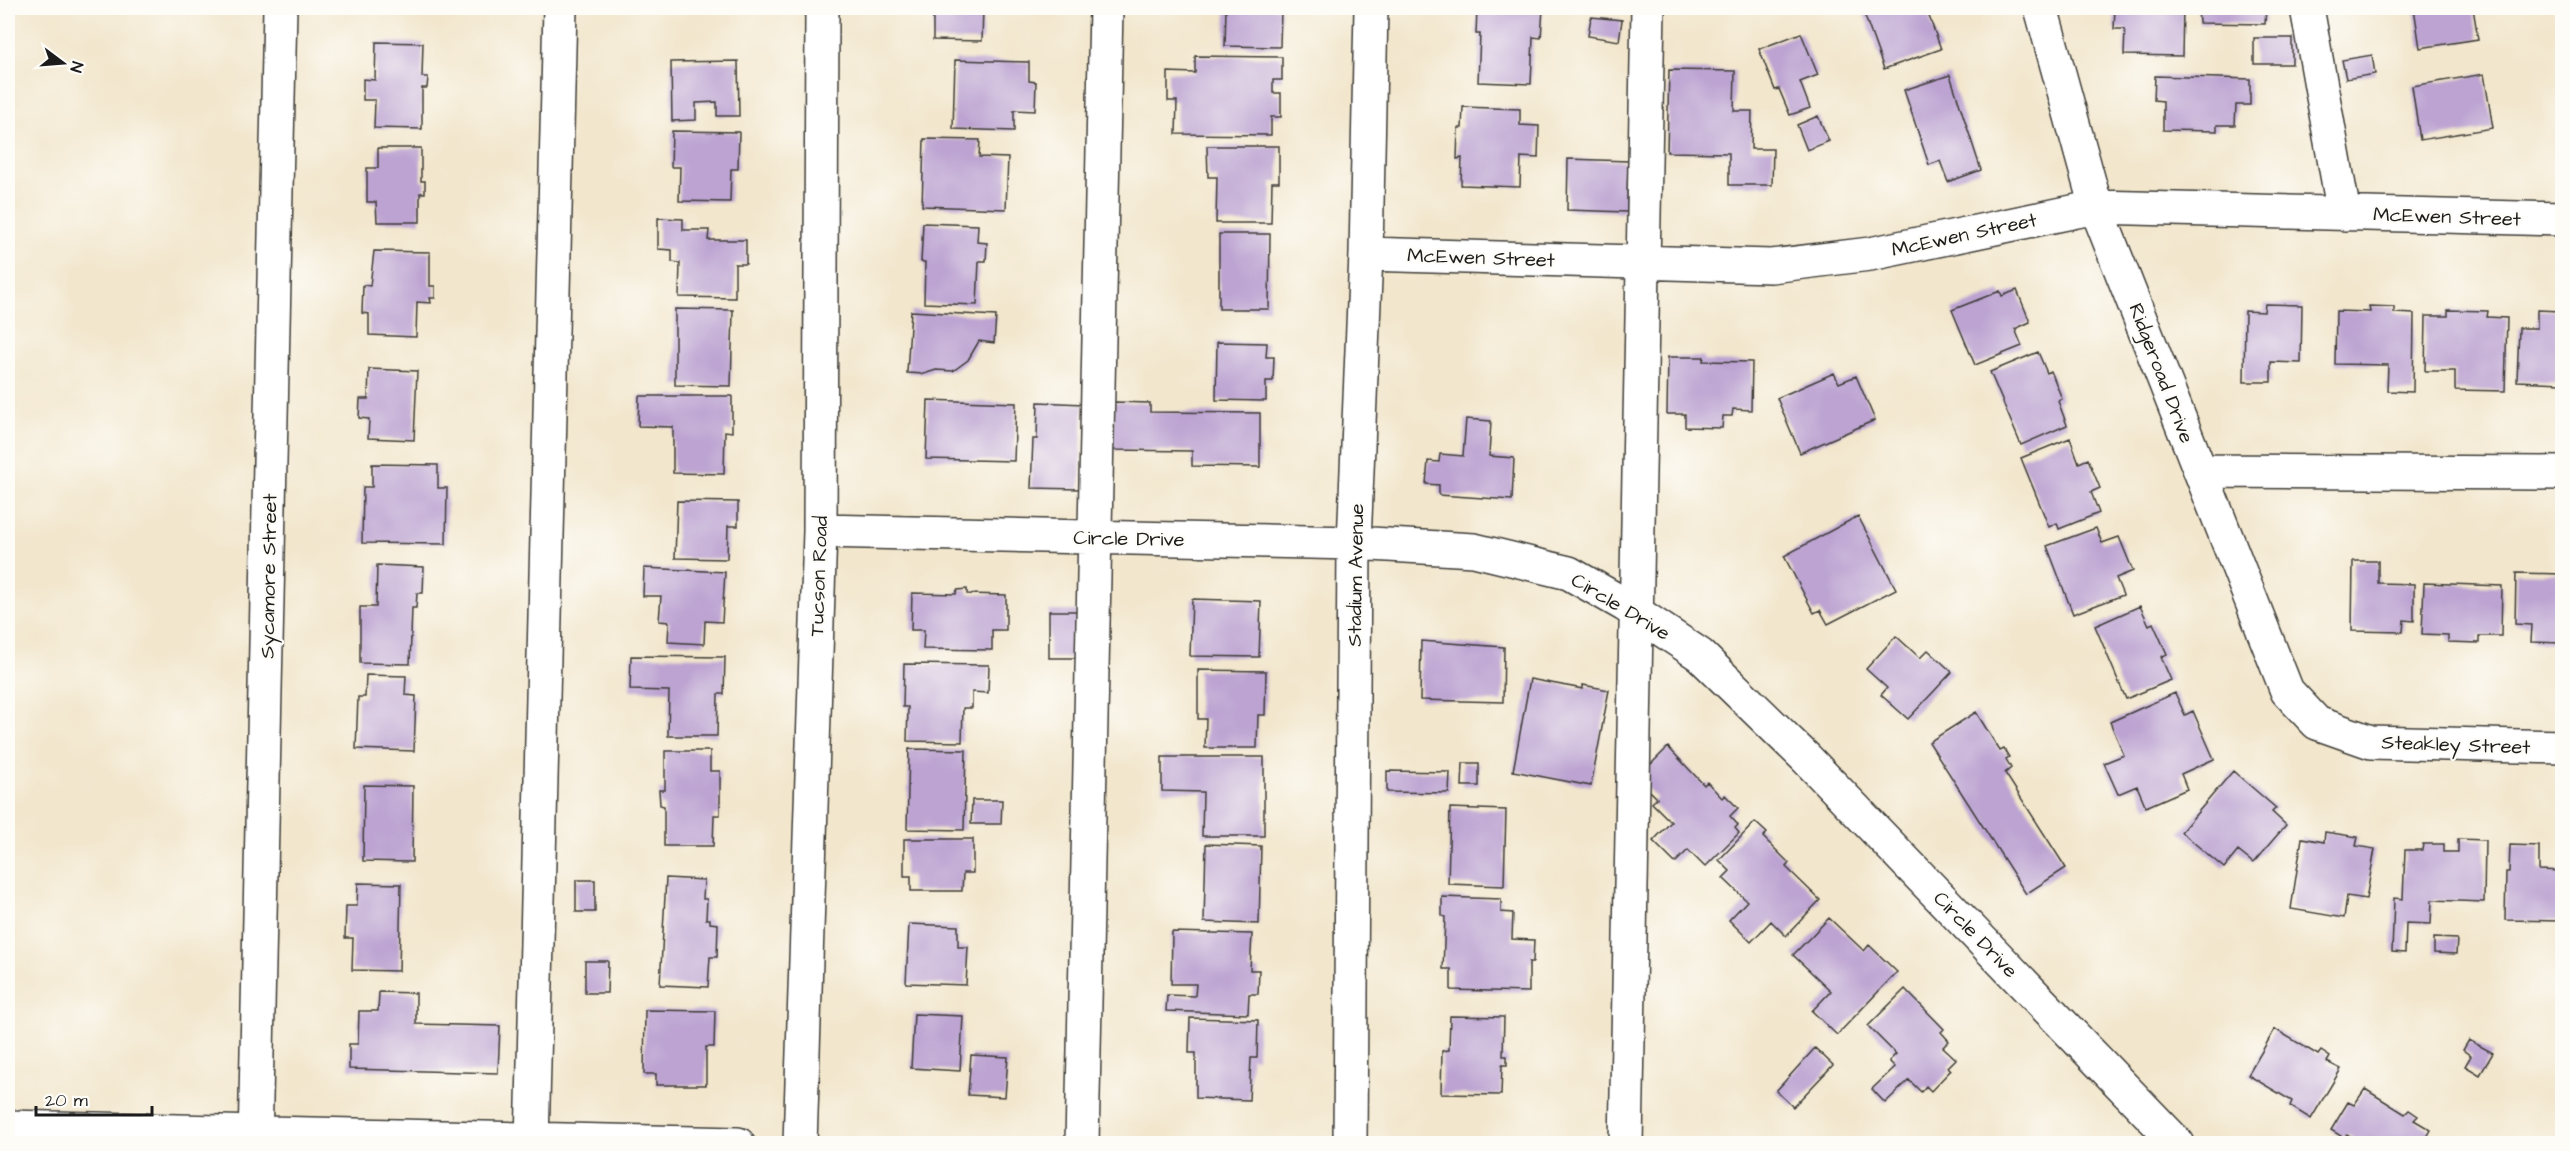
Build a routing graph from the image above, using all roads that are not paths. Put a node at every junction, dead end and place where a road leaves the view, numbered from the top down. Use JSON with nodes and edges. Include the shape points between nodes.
{"nodes":[{"id":1,"x":280,"y":8,"type":"edge"},
{"id":2,"x":560,"y":8,"type":"edge"},
{"id":3,"x":822,"y":8,"type":"edge"},
{"id":4,"x":1106,"y":8,"type":"edge"},
{"id":5,"x":1371,"y":8,"type":"edge"},
{"id":6,"x":1648,"y":8,"type":"edge"},
{"id":7,"x":2041,"y":8,"type":"edge"},
{"id":8,"x":2307,"y":8,"type":"edge"},
{"id":9,"x":2096,"y":207,"type":"junction"},
{"id":10,"x":2344,"y":213,"type":"junction"},
{"id":11,"x":2562,"y":219,"type":"edge"},
{"id":12,"x":1366,"y":254,"type":"junction"},
{"id":13,"x":1643,"y":262,"type":"junction"},
{"id":14,"x":2200,"y":471,"type":"junction"},
{"id":15,"x":2562,"y":473,"type":"edge"},
{"id":16,"x":820,"y":531,"type":"junction"},
{"id":17,"x":1095,"y":538,"type":"junction"},
{"id":18,"x":1354,"y":543,"type":"junction"},
{"id":19,"x":1637,"y":613,"type":"junction"},
{"id":20,"x":2317,"y":723,"type":"joint"},
{"id":21,"x":2562,"y":747,"type":"edge"},
{"id":22,"x":8,"y":1127,"type":"edge"},
{"id":23,"x":255,"y":1139,"type":"edge"},
{"id":24,"x":532,"y":1142,"type":"edge"},
{"id":25,"x":738,"y":1143,"type":"edge"},
{"id":26,"x":800,"y":1143,"type":"edge"},
{"id":27,"x":1082,"y":1143,"type":"edge"},
{"id":28,"x":1350,"y":1143,"type":"edge"},
{"id":29,"x":1626,"y":1143,"type":"edge"},
{"id":30,"x":2178,"y":1143,"type":"edge"}],
"edges":[{"from":1,"to":23,"type":"street","name":"Sycamore Street"},
{"from":2,"to":24,"type":"street"},
{"from":3,"to":16,"type":"street","name":"Tucson Road"},
{"from":4,"to":17,"type":"street"},
{"from":5,"to":12,"type":"street","name":"Stadium Avenue"},
{"from":6,"to":13,"type":"street"},
{"from":7,"to":9,"type":"street","name":"Ridgeroad Drive"},
{"from":8,"to":10,"type":"street"},
{"from":9,"to":10,"type":"street","name":"McEwen Street"},
{"from":9,"to":13,"type":"street","name":"McEwen Street","via":[[1870,254],[1771,266]]},
{"from":9,"to":14,"type":"street","name":"Ridgeroad Drive"},
{"from":10,"to":11,"type":"street","name":"McEwen Street"},
{"from":12,"to":13,"type":"street","name":"McEwen Street"},
{"from":12,"to":18,"type":"street","name":"Stadium Avenue"},
{"from":13,"to":19,"type":"street"},
{"from":14,"to":15,"type":"street"},
{"from":14,"to":20,"type":"street","name":"Ridgeroad Drive","via":[[2287,691]]},
{"from":16,"to":17,"type":"street","name":"Circle Drive"},
{"from":16,"to":26,"type":"street","name":"Tucson Road"},
{"from":17,"to":18,"type":"street","name":"Circle Drive"},
{"from":17,"to":27,"type":"street"},
{"from":18,"to":19,"type":"street","name":"Circle Drive","via":[[1474,550],[1569,573]]},
{"from":18,"to":28,"type":"street","name":"Stadium Avenue"},
{"from":19,"to":29,"type":"street"},
{"from":19,"to":30,"type":"street","name":"Circle Drive","via":[[1701,655],[1798,750]]},
{"from":20,"to":21,"type":"street","name":"Steakley Street","via":[[2371,742]]},
{"from":22,"to":23,"type":"street"},
{"from":23,"to":24,"type":"street"},
{"from":24,"to":25,"type":"street"}]}
